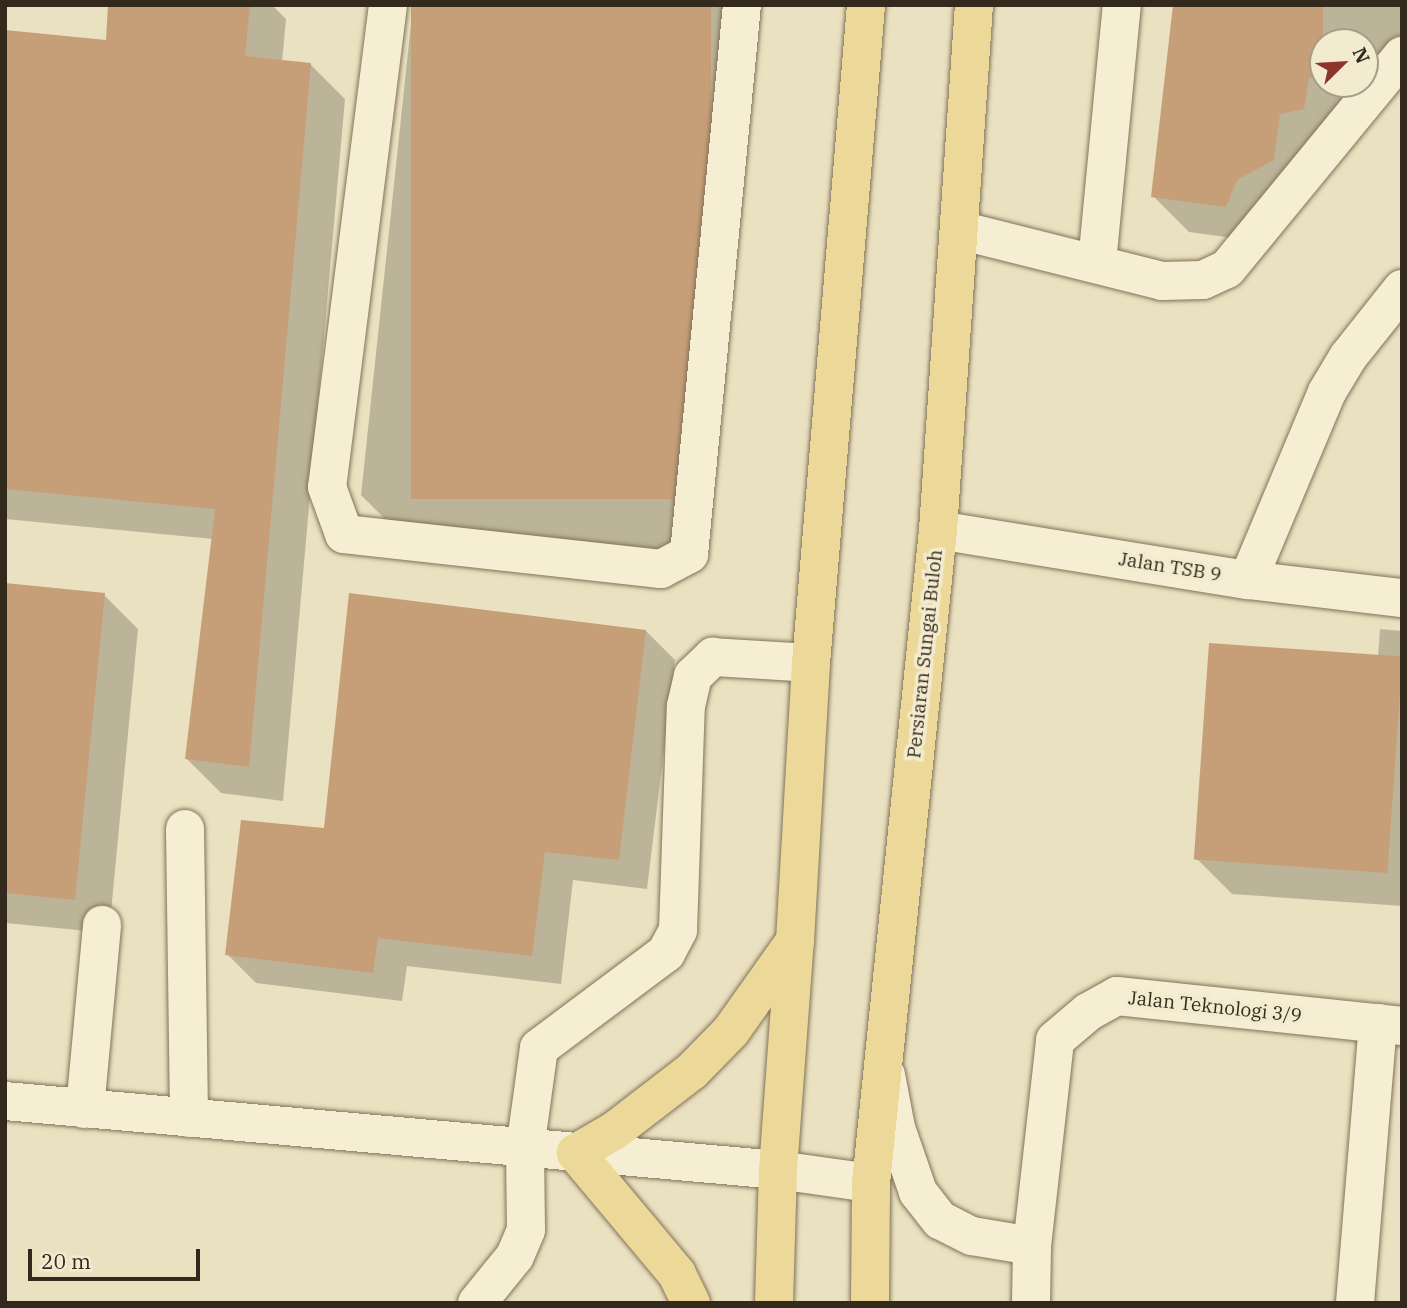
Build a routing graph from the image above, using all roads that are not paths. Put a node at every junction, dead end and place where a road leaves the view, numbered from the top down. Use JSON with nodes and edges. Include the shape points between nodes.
{"nodes":[{"id":1,"x":388,"y":5,"type":"edge"},
{"id":2,"x":742,"y":5,"type":"edge"},
{"id":3,"x":866,"y":5,"type":"edge"},
{"id":4,"x":974,"y":5,"type":"edge"},
{"id":5,"x":1122,"y":5,"type":"edge"},
{"id":6,"x":1402,"y":57,"type":"edge"},
{"id":7,"x":959,"y":230,"type":"junction"},
{"id":8,"x":1097,"y":263,"type":"junction"},
{"id":9,"x":1402,"y":289,"type":"edge"},
{"id":10,"x":938,"y":530,"type":"junction"},
{"id":11,"x":1248,"y":580,"type":"junction"},
{"id":12,"x":1402,"y":598,"type":"edge"},
{"id":13,"x":811,"y":663,"type":"junction"},
{"id":14,"x":185,"y":829,"type":"dead end"},
{"id":15,"x":102,"y":925,"type":"dead end"},
{"id":16,"x":795,"y":941,"type":"junction"},
{"id":17,"x":1390,"y":1025,"type":"edge"},
{"id":18,"x":882,"y":1052,"type":"junction"},
{"id":19,"x":5,"y":1101,"type":"edge"},
{"id":20,"x":85,"y":1109,"type":"junction"},
{"id":21,"x":190,"y":1118,"type":"junction"},
{"id":22,"x":525,"y":1149,"type":"junction"},
{"id":23,"x":576,"y":1153,"type":"junction"},
{"id":24,"x":778,"y":1170,"type":"junction"},
{"id":25,"x":871,"y":1183,"type":"junction"},
{"id":26,"x":1032,"y":1247,"type":"junction"},
{"id":27,"x":477,"y":1303,"type":"edge"},
{"id":28,"x":691,"y":1303,"type":"edge"},
{"id":29,"x":774,"y":1303,"type":"edge"},
{"id":30,"x":870,"y":1303,"type":"edge"},
{"id":31,"x":1031,"y":1303,"type":"edge"},
{"id":32,"x":1355,"y":1303,"type":"edge"}],
"edges":[{"from":1,"to":2,"type":"street","via":[[327,487],[344,534],[661,569],[689,554]]},
{"from":3,"to":13,"type":"main road"},
{"from":4,"to":7,"type":"main road","name":"Persiaran Sungai Buloh"},
{"from":5,"to":8,"type":"street"},
{"from":6,"to":8,"type":"street","via":[[1227,270],[1203,280],[1161,281]]},
{"from":7,"to":8,"type":"street"},
{"from":7,"to":10,"type":"main road","name":"Persiaran Sungai Buloh"},
{"from":9,"to":11,"type":"street","via":[[1348,357],[1327,392]]},
{"from":10,"to":11,"type":"street","name":"Jalan TSB 9"},
{"from":10,"to":18,"type":"main road","name":"Persiaran Sungai Buloh"},
{"from":11,"to":12,"type":"street","name":"Jalan TSB 9"},
{"from":13,"to":16,"type":"main road"},
{"from":13,"to":22,"type":"street","via":[[713,657],[693,676],[686,706],[678,930],[666,953],[539,1048]]},
{"from":14,"to":21,"type":"street"},
{"from":15,"to":20,"type":"street"},
{"from":16,"to":23,"type":"main road","via":[[731,1031],[692,1071],[614,1131]]},
{"from":16,"to":24,"type":"main road"},
{"from":17,"to":26,"type":"street","name":"Jalan Teknologi 3/9","via":[[1117,996],[1087,1012],[1055,1040]]},
{"from":17,"to":32,"type":"street"},
{"from":18,"to":25,"type":"main road","name":"Persiaran Sungai Buloh"},
{"from":18,"to":26,"type":"street","via":[[896,1128],[918,1192],[940,1220],[972,1236]]},
{"from":19,"to":20,"type":"street"},
{"from":20,"to":21,"type":"street"},
{"from":21,"to":22,"type":"street"},
{"from":22,"to":23,"type":"street"},
{"from":22,"to":27,"type":"street","via":[[526,1230],[515,1256]]},
{"from":23,"to":24,"type":"street"},
{"from":23,"to":28,"type":"main road","via":[[677,1273]]},
{"from":24,"to":25,"type":"street"},
{"from":24,"to":29,"type":"main road"},
{"from":25,"to":30,"type":"main road","name":"Persiaran Sungai Buloh"},
{"from":26,"to":31,"type":"street","name":"Jalan Teknologi 3/9"}]}
